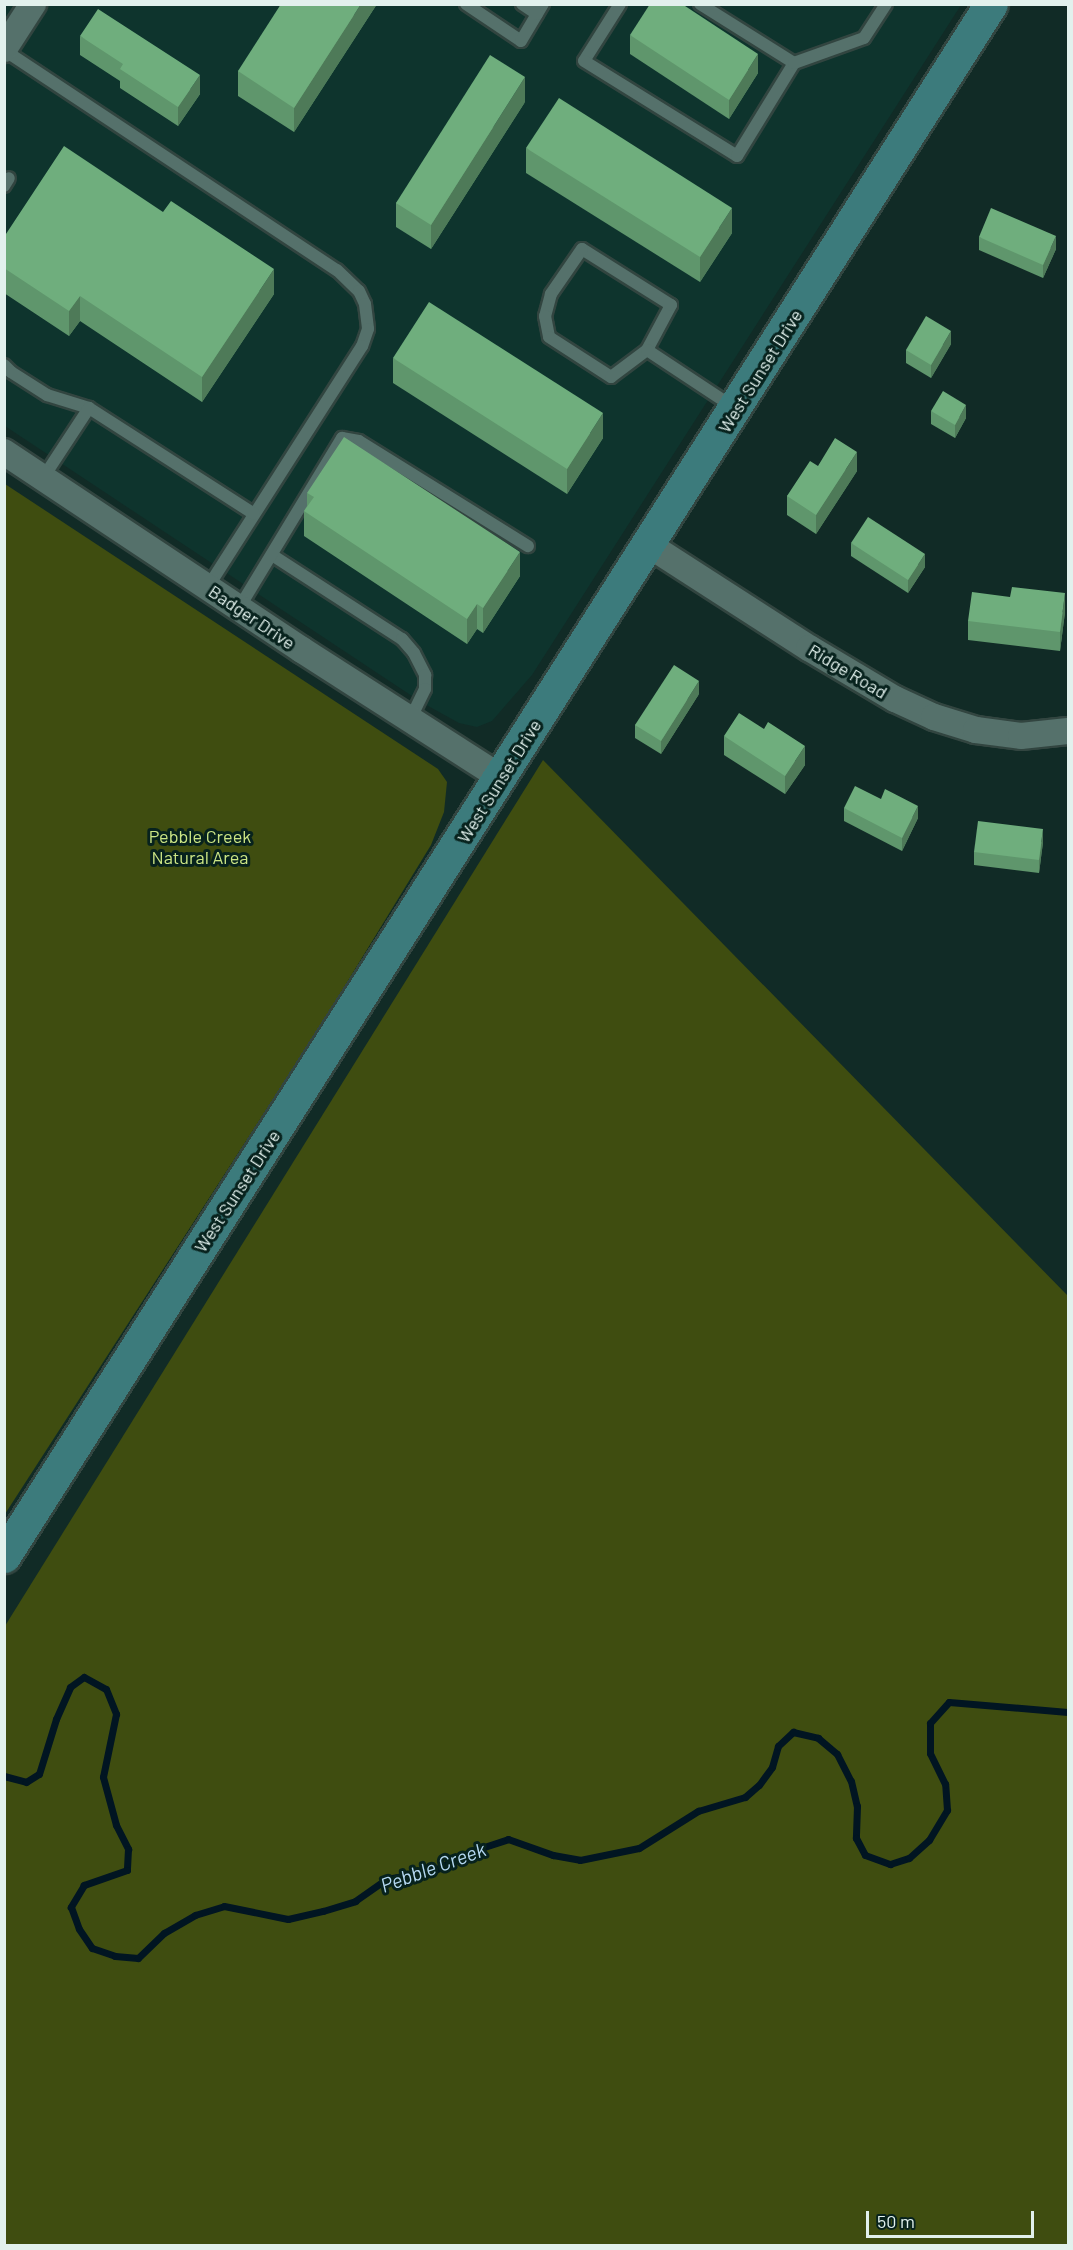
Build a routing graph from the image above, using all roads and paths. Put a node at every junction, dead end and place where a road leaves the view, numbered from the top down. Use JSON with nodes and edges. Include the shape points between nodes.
{"nodes":[{"id":1,"x":33,"y":4,"type":"edge"},
{"id":2,"x":466,"y":4,"type":"edge"},
{"id":3,"x":522,"y":4,"type":"edge"},
{"id":4,"x":620,"y":4,"type":"edge"},
{"id":5,"x":700,"y":4,"type":"edge"},
{"id":6,"x":886,"y":4,"type":"edge"},
{"id":7,"x":991,"y":4,"type":"edge"},
{"id":8,"x":540,"y":9,"type":"edge"},
{"id":9,"x":4,"y":50,"type":"edge"},
{"id":10,"x":794,"y":63,"type":"junction"},
{"id":11,"x":647,"y":350,"type":"junction"},
{"id":12,"x":4,"y":365,"type":"edge"},
{"id":13,"x":89,"y":408,"type":"junction"},
{"id":14,"x":736,"y":408,"type":"junction"},
{"id":15,"x":4,"y":453,"type":"edge"},
{"id":16,"x":43,"y":478,"type":"junction"},
{"id":17,"x":254,"y":514,"type":"junction"},
{"id":18,"x":649,"y":545,"type":"junction"},
{"id":19,"x":528,"y":546,"type":"dead end"},
{"id":20,"x":272,"y":555,"type":"junction"},
{"id":21,"x":208,"y":587,"type":"junction"},
{"id":22,"x":239,"y":608,"type":"junction"},
{"id":23,"x":410,"y":720,"type":"junction"},
{"id":24,"x":1068,"y":731,"type":"edge"},
{"id":25,"x":501,"y":778,"type":"junction"},
{"id":26,"x":4,"y":1556,"type":"edge"}],
"edges":[{"from":1,"to":9,"type":"street"},
{"from":2,"to":8,"type":"lane","via":[[521,41]]},
{"from":3,"to":8,"type":"lane"},
{"from":4,"to":10,"type":"lane","via":[[585,61],[737,156]]},
{"from":5,"to":10,"type":"lane"},
{"from":6,"to":10,"type":"lane","via":[[864,38]]},
{"from":7,"to":14,"type":"main road","name":"West Sunset Drive"},
{"from":9,"to":17,"type":"lane","via":[[336,270],[359,291],[368,316],[362,346]]},
{"from":11,"to":11,"type":"lane","via":[[611,377],[549,337],[545,316],[551,294],[582,249],[671,305]]},
{"from":11,"to":14,"type":"lane"},
{"from":12,"to":13,"type":"lane","via":[[47,395]]},
{"from":13,"to":16,"type":"lane"},
{"from":13,"to":17,"type":"lane"},
{"from":14,"to":18,"type":"main road","name":"West Sunset Drive"},
{"from":15,"to":16,"type":"street","name":"Badger Drive"},
{"from":16,"to":21,"type":"street","name":"Badger Drive"},
{"from":17,"to":21,"type":"lane"},
{"from":18,"to":24,"type":"street","name":"Ridge Road","via":[[809,648],[895,699],[934,717],[976,730],[1021,736]]},
{"from":18,"to":25,"type":"main road","name":"West Sunset Drive"},
{"from":19,"to":20,"type":"lane","via":[[349,437],[342,438],[327,460]]},
{"from":20,"to":22,"type":"lane"},
{"from":20,"to":23,"type":"lane","via":[[402,639],[414,652],[425,675],[425,689]]},
{"from":21,"to":22,"type":"street","name":"Badger Drive"},
{"from":22,"to":23,"type":"street","name":"Badger Drive"},
{"from":23,"to":25,"type":"street","name":"Badger Drive"},
{"from":25,"to":26,"type":"main road","name":"West Sunset Drive"}]}
